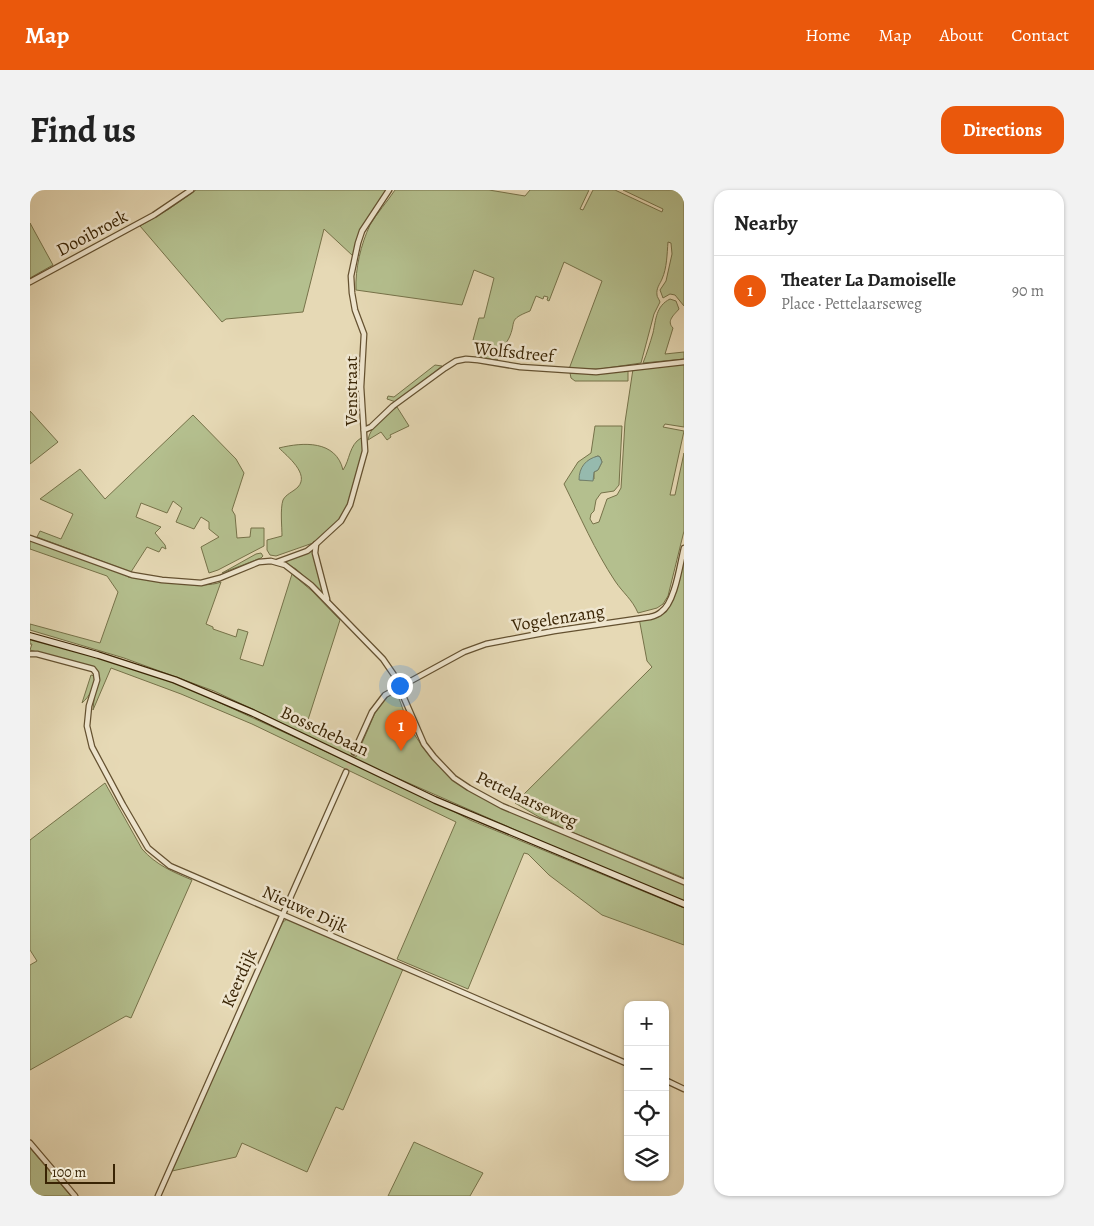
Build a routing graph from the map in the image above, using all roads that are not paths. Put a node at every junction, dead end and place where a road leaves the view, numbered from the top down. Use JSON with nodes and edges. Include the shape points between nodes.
{"nodes":[{"id":1,"x":191,"y":190,"type":"edge"},
{"id":2,"x":389,"y":190,"type":"edge"},
{"id":3,"x":30,"y":282,"type":"edge"},
{"id":4,"x":684,"y":362,"type":"edge"},
{"id":5,"x":364,"y":430,"type":"junction"},
{"id":6,"x":30,"y":538,"type":"edge"},
{"id":7,"x":316,"y":544,"type":"junction"},
{"id":8,"x":684,"y":548,"type":"edge"},
{"id":9,"x":276,"y":562,"type":"junction"},
{"id":10,"x":327,"y":601,"type":"junction"},
{"id":11,"x":30,"y":636,"type":"edge"},
{"id":12,"x":30,"y":654,"type":"edge"},
{"id":13,"x":399,"y":686,"type":"junction"},
{"id":14,"x":354,"y":752,"type":"tunnel mouth"},
{"id":15,"x":346,"y":772,"type":"tunnel mouth"},
{"id":16,"x":684,"y":882,"type":"edge"},
{"id":17,"x":684,"y":904,"type":"edge"},
{"id":18,"x":282,"y":914,"type":"junction"},
{"id":19,"x":624,"y":1062,"type":"edge"},
{"id":20,"x":669,"y":1082,"type":"edge"},
{"id":21,"x":684,"y":1088,"type":"edge"},
{"id":22,"x":30,"y":1143,"type":"edge"},
{"id":23,"x":75,"y":1196,"type":"edge"},
{"id":24,"x":158,"y":1196,"type":"edge"}],
"edges":[{"from":1,"to":3,"type":"street","name":"Dooibroek","via":[[154,215]]},
{"from":2,"to":5,"type":"street","name":"Venstraat","via":[[362,231],[351,276],[355,310],[364,334],[361,387]]},
{"from":4,"to":5,"type":"street","name":"Wolfsdreef","via":[[596,372],[520,367],[478,360],[456,361]]},
{"from":5,"to":7,"type":"street","name":"Venstraat","via":[[365,451],[350,505],[341,521]]},
{"from":6,"to":9,"type":"street","name":"Venstraat","via":[[132,575],[162,580],[201,582],[259,562]]},
{"from":7,"to":9,"type":"street","name":"Venstraat","via":[[307,551]]},
{"from":7,"to":10,"type":"street","via":[[315,553]]},
{"from":8,"to":13,"type":"street","name":"Vogelenzang","via":[[672,596],[661,613],[486,644]]},
{"from":9,"to":10,"type":"street","name":"Pettelaarseweg","via":[[291,568]]},
{"from":10,"to":13,"type":"street","name":"Pettelaarseweg","via":[[384,658]]},
{"from":11,"to":17,"type":"main road","name":"Bosschebaan","via":[[175,680],[254,713],[435,800]]},
{"from":12,"to":18,"type":"street","name":"Nieuwe Dijk","via":[[92,669],[97,676],[87,715],[88,737],[148,848],[170,866]]},
{"from":13,"to":14,"type":"street","via":[[385,694],[378,703]]},
{"from":13,"to":16,"type":"street","name":"Pettelaarseweg","via":[[424,744],[443,768],[468,788],[502,806]]},
{"from":15,"to":18,"type":"street","name":"Keerdijk"},
{"from":18,"to":19,"type":"street","name":"Nieuwe Dijk"},
{"from":18,"to":24,"type":"street","name":"Keerdijk"},
{"from":20,"to":21,"type":"street"},
{"from":22,"to":23,"type":"street"}]}
